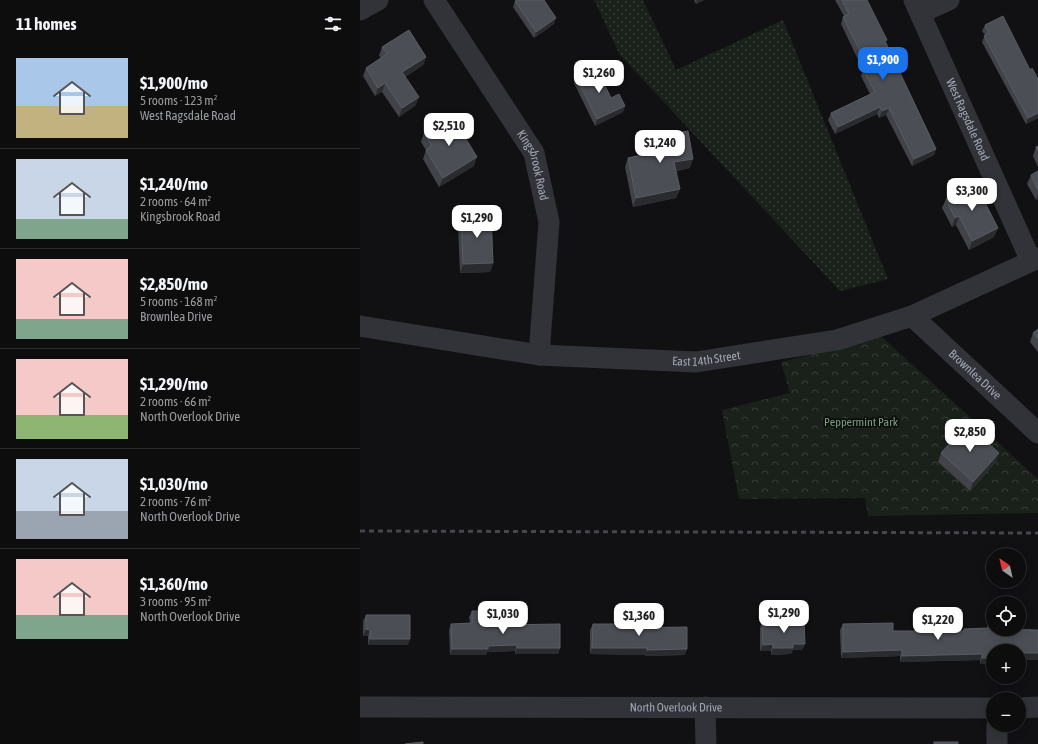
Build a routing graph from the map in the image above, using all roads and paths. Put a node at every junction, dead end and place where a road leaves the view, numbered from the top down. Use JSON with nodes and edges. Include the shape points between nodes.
{"nodes":[{"id":1,"x":378,"y":0,"type":"edge"},
{"id":2,"x":434,"y":0,"type":"edge"},
{"id":3,"x":948,"y":0,"type":"edge"},
{"id":4,"x":917,"y":6,"type":"edge"},
{"id":5,"x":360,"y":10,"type":"edge"},
{"id":6,"x":1035,"y":259,"type":"edge"},
{"id":7,"x":912,"y":316,"type":"junction"},
{"id":8,"x":360,"y":326,"type":"edge"},
{"id":9,"x":539,"y":355,"type":"junction"},
{"id":10,"x":1038,"y":433,"type":"edge"},
{"id":11,"x":360,"y":706,"type":"edge"},
{"id":12,"x":706,"y":707,"type":"junction"},
{"id":13,"x":1038,"y":707,"type":"edge"},
{"id":14,"x":986,"y":708,"type":"edge"},
{"id":15,"x":1026,"y":708,"type":"edge"},
{"id":16,"x":997,"y":732,"type":"edge"},
{"id":17,"x":706,"y":744,"type":"edge"},
{"id":18,"x":997,"y":744,"type":"edge"}],
"edges":[{"from":1,"to":5,"type":"street"},
{"from":2,"to":9,"type":"street","name":"Kingsbrook Road","via":[[534,153],[550,222]]},
{"from":3,"to":4,"type":"street"},
{"from":4,"to":6,"type":"street","name":"West Ragsdale Road"},
{"from":6,"to":7,"type":"street","name":"East 14th Street"},
{"from":7,"to":9,"type":"street","name":"East 14th Street","via":[[837,340],[696,362]]},
{"from":7,"to":10,"type":"street","name":"Brownlea Drive"},
{"from":8,"to":9,"type":"street","name":"East 14th Street"},
{"from":11,"to":12,"type":"street","name":"North Overlook Drive"},
{"from":12,"to":14,"type":"street","name":"North Overlook Drive"},
{"from":12,"to":17,"type":"street"},
{"from":13,"to":15,"type":"street"},
{"from":16,"to":18,"type":"street"}]}
